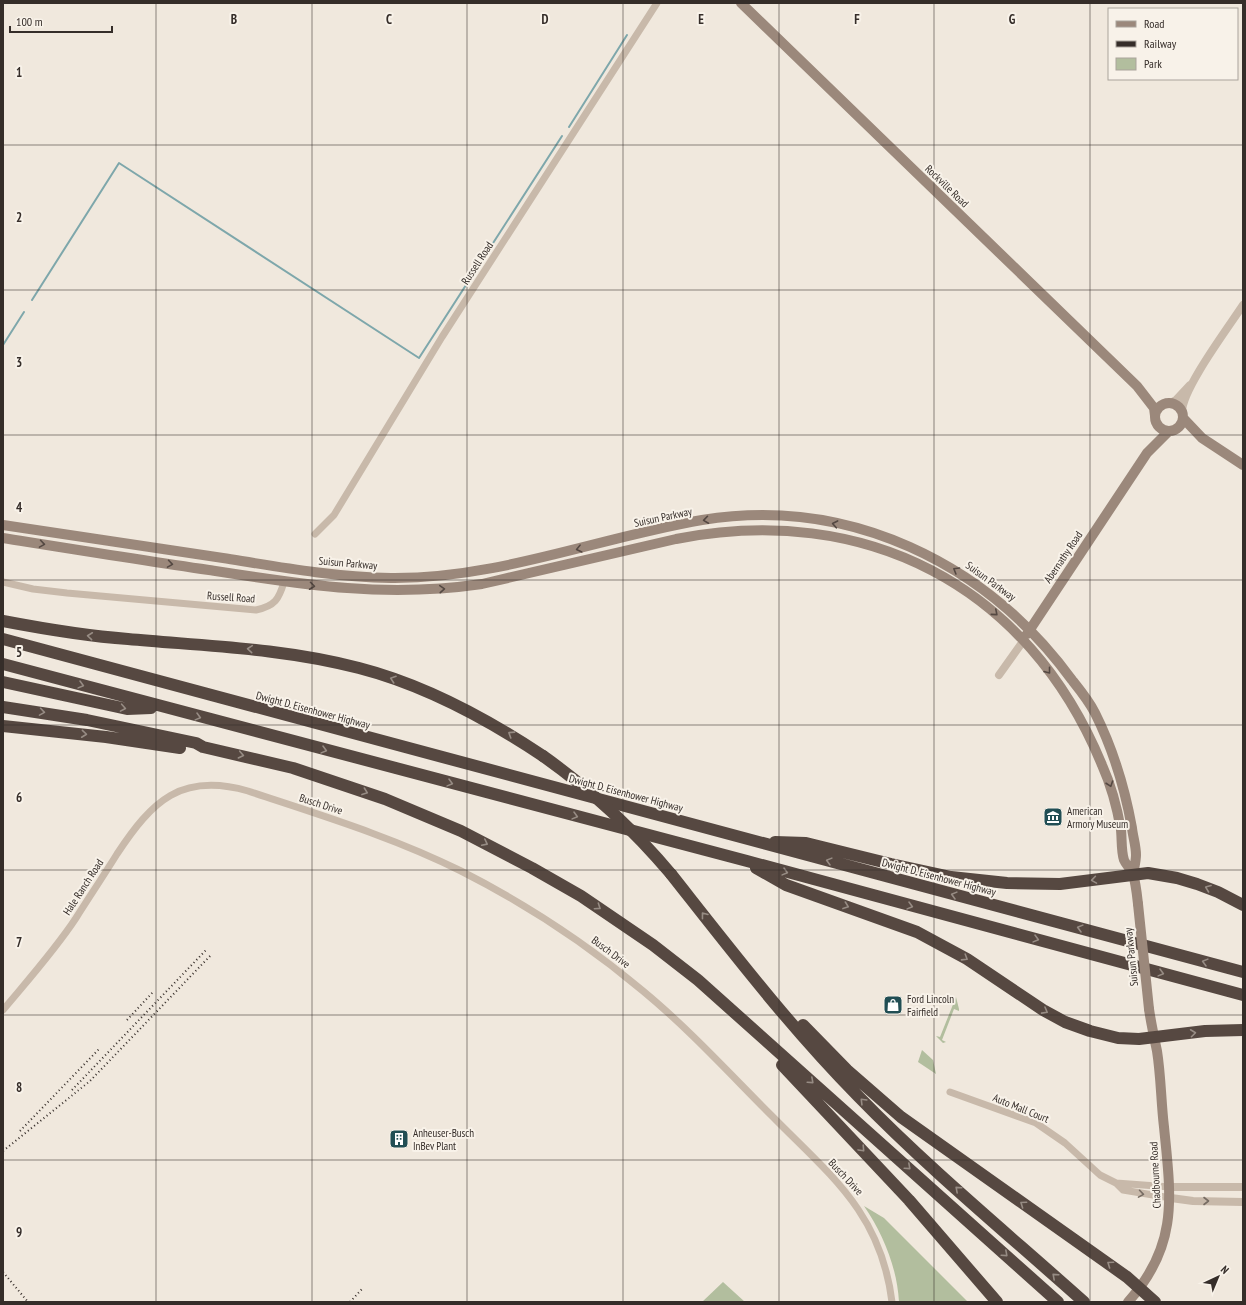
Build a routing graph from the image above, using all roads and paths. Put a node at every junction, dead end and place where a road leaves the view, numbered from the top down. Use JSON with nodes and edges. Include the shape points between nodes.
{"nodes":[{"id":1,"x":657,"y":3,"type":"edge"},
{"id":2,"x":740,"y":3,"type":"edge"},
{"id":3,"x":1243,"y":305,"type":"edge"},
{"id":4,"x":1192,"y":383,"type":"junction"},
{"id":5,"x":1137,"y":386,"type":"junction"},
{"id":6,"x":1168,"y":404,"type":"junction"},
{"id":7,"x":1183,"y":415,"type":"junction"},
{"id":8,"x":1156,"y":420,"type":"junction"},
{"id":9,"x":1171,"y":431,"type":"junction"},
{"id":10,"x":1202,"y":438,"type":"junction"},
{"id":11,"x":1147,"y":453,"type":"junction"},
{"id":12,"x":1243,"y":465,"type":"edge"},
{"id":13,"x":3,"y":525,"type":"edge"},
{"id":14,"x":315,"y":534,"type":"dead end"},
{"id":15,"x":3,"y":538,"type":"edge"},
{"id":16,"x":3,"y":582,"type":"edge"},
{"id":17,"x":284,"y":582,"type":"junction"},
{"id":18,"x":3,"y":621,"type":"edge"},
{"id":19,"x":1030,"y":629,"type":"junction"},
{"id":20,"x":3,"y":639,"type":"edge"},
{"id":21,"x":1024,"y":640,"type":"junction"},
{"id":22,"x":3,"y":664,"type":"edge"},
{"id":23,"x":999,"y":675,"type":"dead end"},
{"id":24,"x":3,"y":682,"type":"edge"},
{"id":25,"x":3,"y":707,"type":"edge"},
{"id":26,"x":160,"y":707,"type":"junction"},
{"id":27,"x":3,"y":726,"type":"edge"},
{"id":28,"x":203,"y":747,"type":"junction"},
{"id":29,"x":190,"y":788,"type":"joint"},
{"id":30,"x":754,"y":841,"type":"junction"},
{"id":31,"x":747,"y":862,"type":"junction"},
{"id":32,"x":1133,"y":875,"type":"junction"},
{"id":33,"x":1243,"y":905,"type":"edge"},
{"id":34,"x":728,"y":946,"type":"junction"},
{"id":35,"x":1243,"y":972,"type":"edge"},
{"id":36,"x":698,"y":980,"type":"junction"},
{"id":37,"x":1243,"y":996,"type":"edge"},
{"id":38,"x":3,"y":1010,"type":"edge"},
{"id":39,"x":1243,"y":1030,"type":"edge"},
{"id":40,"x":1154,"y":1038,"type":"junction"},
{"id":41,"x":950,"y":1092,"type":"dead end"},
{"id":42,"x":1116,"y":1183,"type":"junction"},
{"id":43,"x":1170,"y":1187,"type":"junction"},
{"id":44,"x":1243,"y":1187,"type":"edge"},
{"id":45,"x":1170,"y":1198,"type":"junction"},
{"id":46,"x":1243,"y":1202,"type":"edge"},
{"id":47,"x":1140,"y":1288,"type":"junction"},
{"id":48,"x":892,"y":1302,"type":"edge"},
{"id":49,"x":997,"y":1302,"type":"edge"},
{"id":50,"x":1058,"y":1302,"type":"edge"},
{"id":51,"x":1084,"y":1302,"type":"edge"},
{"id":52,"x":1128,"y":1302,"type":"edge"},
{"id":53,"x":1155,"y":1302,"type":"edge"}],
"edges":[{"from":1,"to":14,"type":"street","name":"Russell Road","via":[[442,337],[334,515]]},
{"from":2,"to":5,"type":"main road","name":"Rockville Road"},
{"from":3,"to":4,"type":"street"},
{"from":4,"to":6,"type":"street","via":[[1176,400]]},
{"from":4,"to":7,"type":"street","via":[[1182,405]]},
{"from":5,"to":6,"type":"main road","name":"Rockville Road","via":[[1160,402]]},
{"from":5,"to":8,"type":"main road","name":"Rockville Road","via":[[1154,408]]},
{"from":6,"to":7,"type":"main road","via":[[1177,406]]},
{"from":6,"to":8,"type":"main road","via":[[1159,408]]},
{"from":7,"to":9,"type":"main road","via":[[1181,426]]},
{"from":7,"to":10,"type":"main road"},
{"from":8,"to":9,"type":"main road","via":[[1163,430]]},
{"from":8,"to":11,"type":"main road","name":"Abernathy Road"},
{"from":9,"to":10,"type":"main road","via":[[1182,431]]},
{"from":9,"to":11,"type":"main road","name":"Abernathy Road"},
{"from":10,"to":12,"type":"main road"},
{"from":11,"to":19,"type":"main road","name":"Abernathy Road"},
{"from":19,"to":13,"type":"main road","name":"Suisun Parkway","one_way":true,"via":[[991,594],[923,553],[858,529],[790,517],[746,516],[704,520],[508,566],[450,575],[393,578],[328,574]]},
{"from":15,"to":17,"type":"main road","name":"Suisun Parkway","one_way":true},
{"from":16,"to":17,"type":"street","name":"Russell Road","via":[[67,593],[256,610],[272,605],[280,597]]},
{"from":17,"to":21,"type":"main road","name":"Suisun Parkway","one_way":true,"via":[[370,591],[452,588],[511,579],[707,533],[789,530],[855,542],[913,561],[966,591]]},
{"from":34,"to":18,"type":"highway","one_way":true,"bridge":true,"via":[[671,874],[611,811],[543,756],[501,728],[424,690],[360,668],[264,650],[78,634]]},
{"from":19,"to":21,"type":"main road","name":"Abernathy Road"},
{"from":19,"to":32,"type":"main road","name":"Suisun Parkway","via":[[1058,661],[1094,713],[1123,785],[1137,857]]},
{"from":20,"to":30,"type":"highway","name":"Dwight D. Eisenhower Highway"},
{"from":21,"to":23,"type":"street","name":"Abernathy Road"},
{"from":21,"to":32,"type":"main road","name":"Suisun Parkway","one_way":true,"via":[[1062,690],[1094,745],[1111,788],[1124,859]]},
{"from":22,"to":26,"type":"highway","one_way":true},
{"from":24,"to":26,"type":"highway","one_way":true,"via":[[127,709]]},
{"from":25,"to":28,"type":"highway","one_way":true,"via":[[94,721],[196,743]]},
{"from":26,"to":31,"type":"highway","one_way":true},
{"from":27,"to":28,"type":"highway","one_way":true,"via":[[106,736],[195,751]]},
{"from":28,"to":36,"type":"highway","one_way":true,"via":[[293,768],[348,786],[420,813],[461,832],[581,896],[653,945]]},
{"from":29,"to":38,"type":"street","name":"Hale Ranch Road","via":[[158,803],[134,828],[73,923]]},
{"from":29,"to":48,"type":"street","name":"Busch Drive","via":[[232,786],[387,838],[460,870],[504,893],[572,936],[672,1017],[850,1198],[876,1237],[889,1280]]},
{"from":32,"to":30,"type":"highway","one_way":true,"via":[[1060,884],[1000,883],[929,872],[806,843]]},
{"from":35,"to":30,"type":"highway","name":"Dwight D. Eisenhower Highway","one_way":true},
{"from":31,"to":37,"type":"highway","one_way":true},
{"from":31,"to":40,"type":"highway","one_way":true,"via":[[786,885],[918,932],[943,944],[1042,1010],[1065,1022],[1118,1038]]},
{"from":33,"to":32,"type":"highway","one_way":true,"via":[[1218,892],[1177,878],[1148,873]]},
{"from":32,"to":40,"type":"main road","name":"Suisun Parkway","bridge":true},
{"from":47,"to":34,"type":"highway","one_way":true,"via":[[901,1117],[826,1049]]},
{"from":51,"to":34,"type":"highway","one_way":true,"via":[[903,1141],[787,1018]]},
{"from":36,"to":49,"type":"highway","one_way":true,"via":[[844,1130],[909,1200]]},
{"from":36,"to":50,"type":"highway","one_way":true},
{"from":40,"to":39,"type":"highway","one_way":true,"via":[[1205,1031]]},
{"from":40,"to":43,"type":"main road","name":"Chadbourne Road"},
{"from":41,"to":42,"type":"street","name":"Auto Mall Court","via":[[1036,1123],[1065,1143],[1100,1175]]},
{"from":42,"to":43,"type":"street","name":"Auto Mall Court"},
{"from":42,"to":45,"type":"street","name":"Auto Mall Court","one_way":true,"via":[[1123,1190]]},
{"from":43,"to":44,"type":"street"},
{"from":43,"to":45,"type":"main road","name":"Chadbourne Road"},
{"from":45,"to":46,"type":"street","one_way":true},
{"from":45,"to":47,"type":"main road","name":"Chadbourne Road","via":[[1167,1226],[1160,1252]]},
{"from":47,"to":52,"type":"main road","name":"Chadbourne Road"},
{"from":47,"to":53,"type":"highway"}]}
